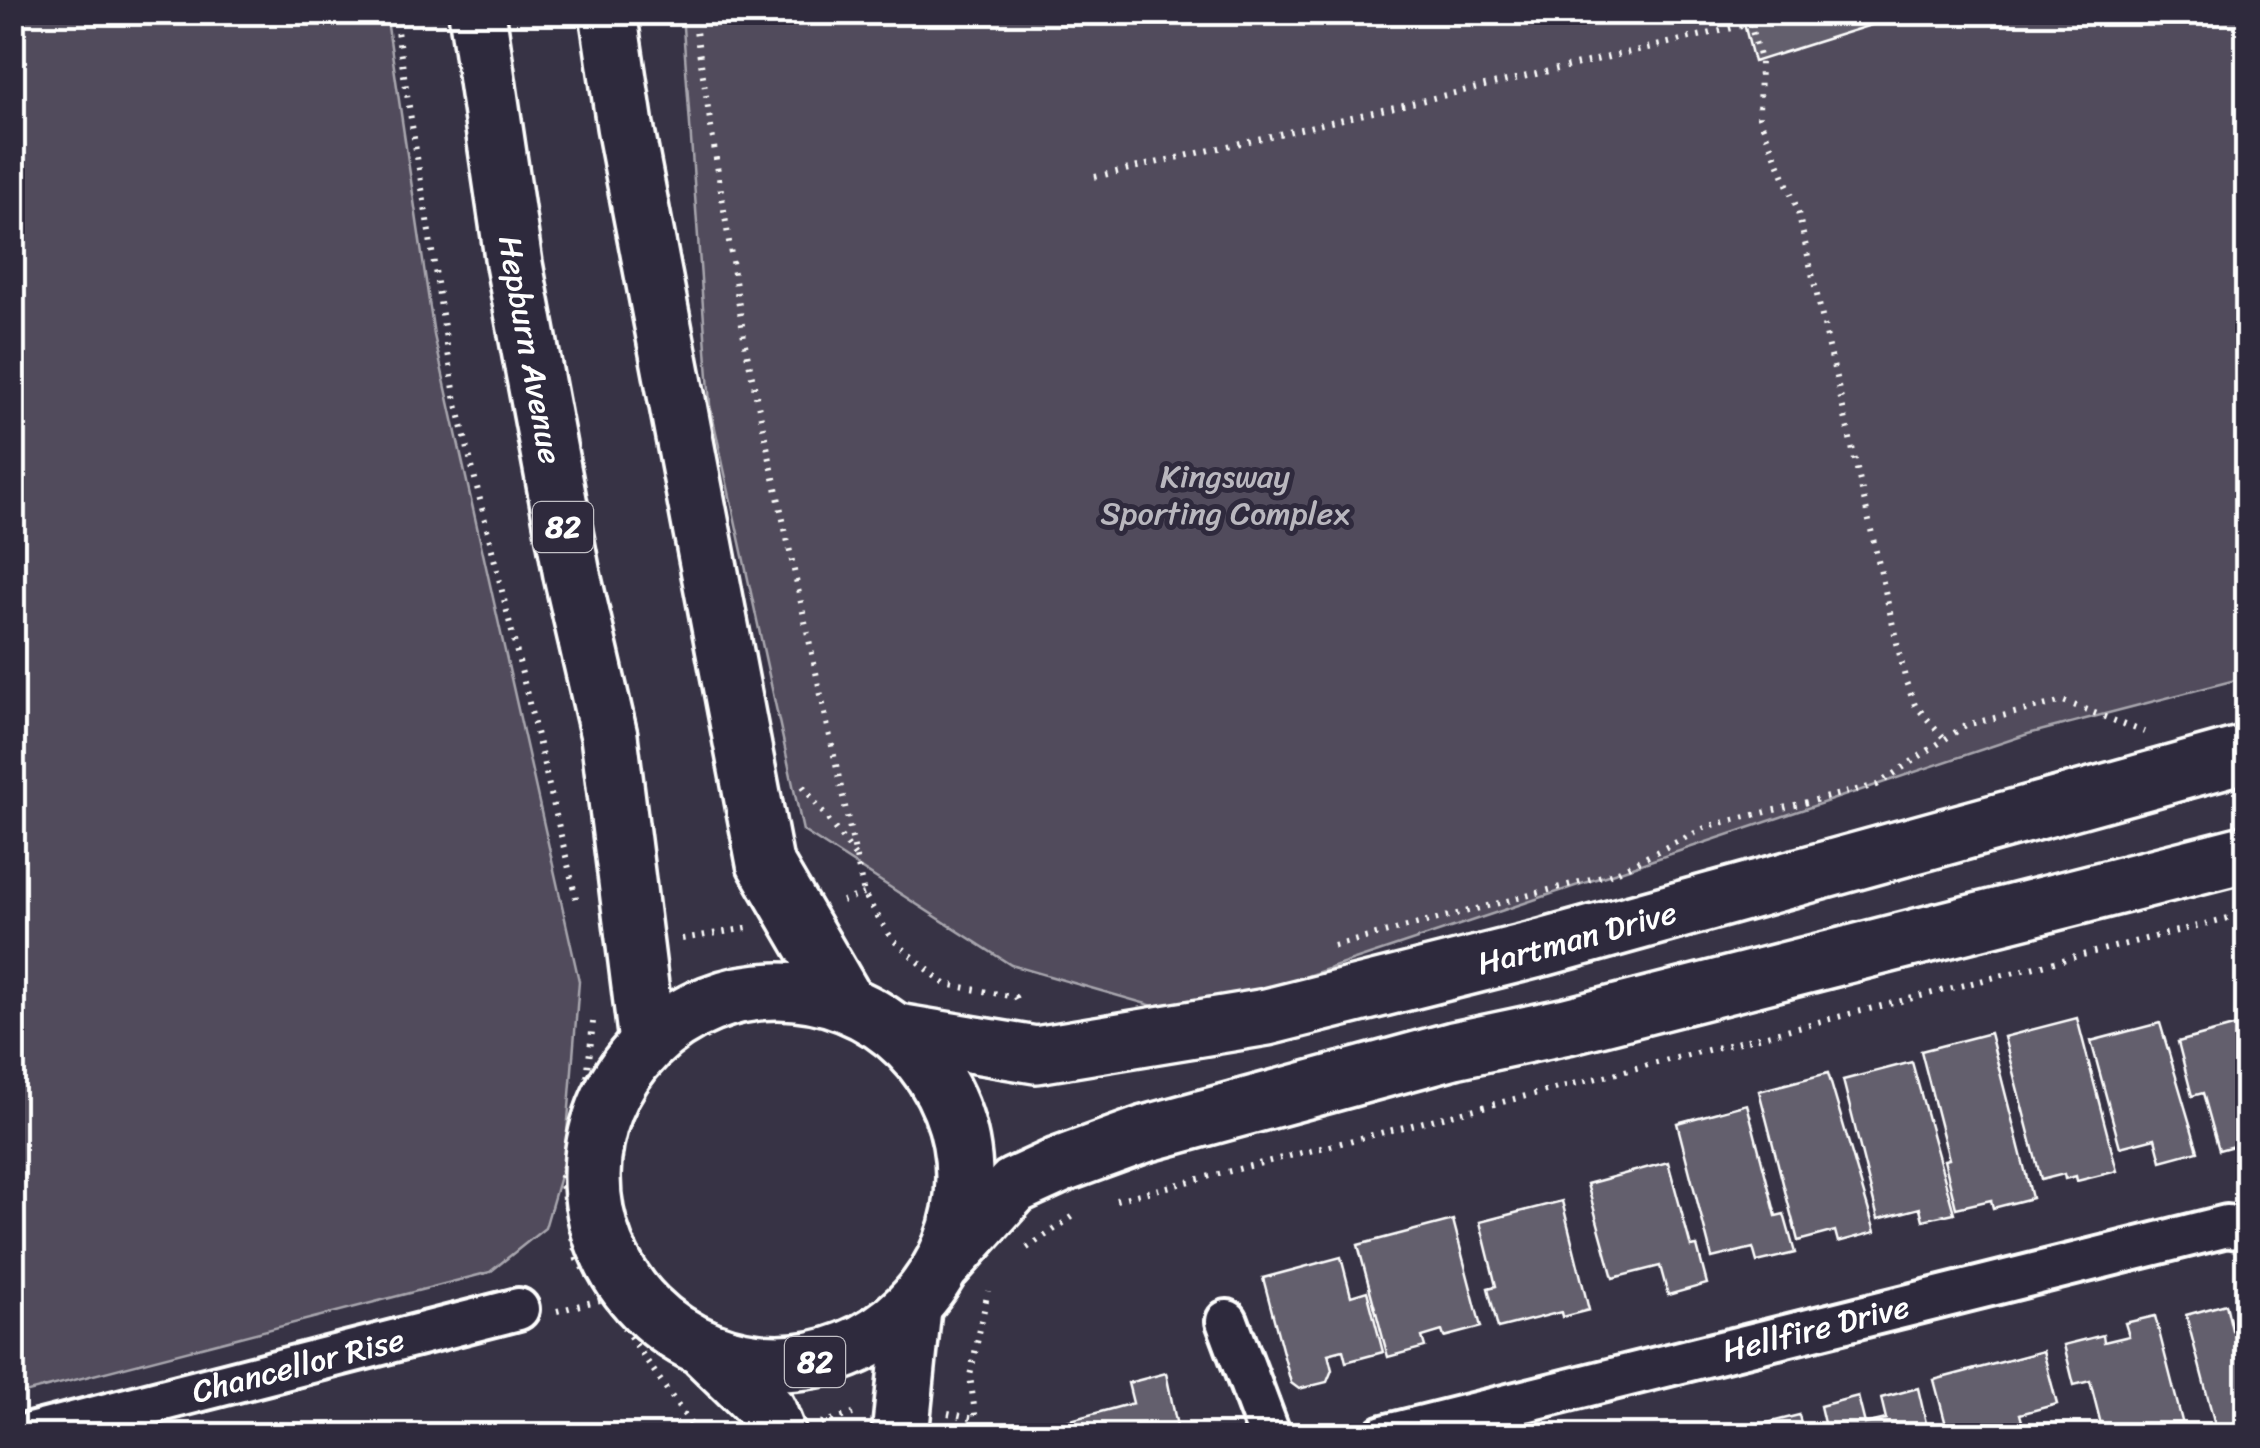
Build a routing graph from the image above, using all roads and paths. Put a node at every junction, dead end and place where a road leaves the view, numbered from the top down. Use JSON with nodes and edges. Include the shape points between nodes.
{"nodes":[{"id":1,"x":394,"y":12,"type":"edge"},
{"id":2,"x":478,"y":12,"type":"edge"},
{"id":3,"x":608,"y":12,"type":"edge"},
{"id":4,"x":693,"y":12,"type":"edge"},
{"id":5,"x":1746,"y":12,"type":"edge"},
{"id":6,"x":1750,"y":24,"type":"junction"},
{"id":7,"x":1096,"y":177,"type":"dead end"},
{"id":8,"x":2155,"y":736,"type":"dead end"},
{"id":9,"x":1945,"y":739,"type":"junction"},
{"id":10,"x":2248,"y":753,"type":"edge"},
{"id":11,"x":2248,"y":853,"type":"edge"},
{"id":12,"x":864,"y":894,"type":"junction"},
{"id":13,"x":578,"y":905,"type":"dead end"},
{"id":14,"x":2248,"y":913,"type":"edge"},
{"id":15,"x":795,"y":915,"type":"junction"},
{"id":16,"x":636,"y":941,"type":"junction"},
{"id":17,"x":1318,"y":951,"type":"dead end"},
{"id":18,"x":1016,"y":997,"type":"junction"},
{"id":19,"x":846,"y":1002,"type":"junction"},
{"id":20,"x":1035,"y":1002,"type":"dead end"},
{"id":21,"x":593,"y":1018,"type":"dead end"},
{"id":22,"x":897,"y":1032,"type":"junction"},
{"id":23,"x":646,"y":1042,"type":"junction"},
{"id":24,"x":1036,"y":1055,"type":"junction"},
{"id":25,"x":1060,"y":1165,"type":"junction"},
{"id":26,"x":1105,"y":1203,"type":"dead end"},
{"id":27,"x":2248,"y":1230,"type":"edge"},
{"id":28,"x":1023,"y":1251,"type":"dead end"},
{"id":29,"x":944,"y":1264,"type":"junction"},
{"id":30,"x":1000,"y":1277,"type":"dead end"},
{"id":31,"x":913,"y":1308,"type":"junction"},
{"id":32,"x":518,"y":1309,"type":"dead end"},
{"id":33,"x":1227,"y":1321,"type":"dead end"},
{"id":34,"x":704,"y":1350,"type":"junction"},
{"id":35,"x":977,"y":1433,"type":"edge"},
{"id":36,"x":22,"y":1436,"type":"edge"},
{"id":37,"x":699,"y":1436,"type":"edge"},
{"id":38,"x":778,"y":1436,"type":"edge"},
{"id":39,"x":900,"y":1436,"type":"edge"},
{"id":40,"x":1270,"y":1436,"type":"edge"},
{"id":41,"x":1384,"y":1436,"type":"edge"}],
"edges":[{"from":1,"to":13,"type":"path","via":[[455,396]]},
{"from":2,"to":16,"type":"main road","name":"Hepburn Avenue","number":"82","via":[[517,284],[609,736]]},
{"from":3,"to":15,"type":"main road","number":"82","via":[[765,863]]},
{"from":4,"to":12,"type":"path","via":[[745,344]]},
{"from":5,"to":6,"type":"path"},
{"from":6,"to":7,"type":"path"},
{"from":6,"to":9,"type":"path","via":[[1760,60],[1759,117],[1797,208],[1906,682],[1915,705]]},
{"from":8,"to":9,"type":"path","via":[[2062,702],[1966,726]]},
{"from":9,"to":17,"type":"path","via":[[1877,785],[1709,826],[1614,873]]},
{"from":10,"to":24,"type":"main road","name":"Hartman Drive","via":[[1322,1003]]},
{"from":11,"to":25,"type":"main road","via":[[1454,1050],[1145,1134]]},
{"from":12,"to":15,"type":"path"},
{"from":12,"to":18,"type":"path","via":[[892,939],[944,984]]},
{"from":14,"to":26,"type":"path"},
{"from":15,"to":16,"type":"path","via":[[690,938]]},
{"from":15,"to":19,"type":"main road","number":"82"},
{"from":16,"to":23,"type":"main road","name":"Hepburn Avenue","number":"82"},
{"from":18,"to":20,"type":"path"},
{"from":18,"to":24,"type":"path"},
{"from":19,"to":22,"type":"main road","number":"82"},
{"from":19,"to":23,"type":"main road","number":"82","via":[[800,990],[740,993],[688,1012]]},
{"from":21,"to":37,"type":"path","via":[[586,1088],[560,1180],[577,1260]]},
{"from":22,"to":24,"type":"main road","name":"Hartman Drive"},
{"from":22,"to":29,"type":"main road","number":"82","via":[[944,1090],[964,1162],[962,1213]]},
{"from":23,"to":34,"type":"main road","number":"82","via":[[607,1100],[590,1176],[608,1256],[650,1315]]},
{"from":25,"to":28,"type":"path","via":[[1086,1208]]},
{"from":25,"to":29,"type":"main road","via":[[1014,1186]]},
{"from":27,"to":41,"type":"street","name":"Hellfire Drive","via":[[2227,1226]]},
{"from":29,"to":31,"type":"main road","number":"82"},
{"from":30,"to":35,"type":"path","via":[[988,1290],[970,1376]]},
{"from":31,"to":34,"type":"main road","number":"82","via":[[875,1338],[818,1361],[768,1365]]},
{"from":31,"to":39,"type":"main road","number":"82"},
{"from":32,"to":36,"type":"street","name":"Chancellor Rise"},
{"from":33,"to":40,"type":"street"},
{"from":34,"to":38,"type":"main road","number":"82","via":[[768,1411]]}]}
